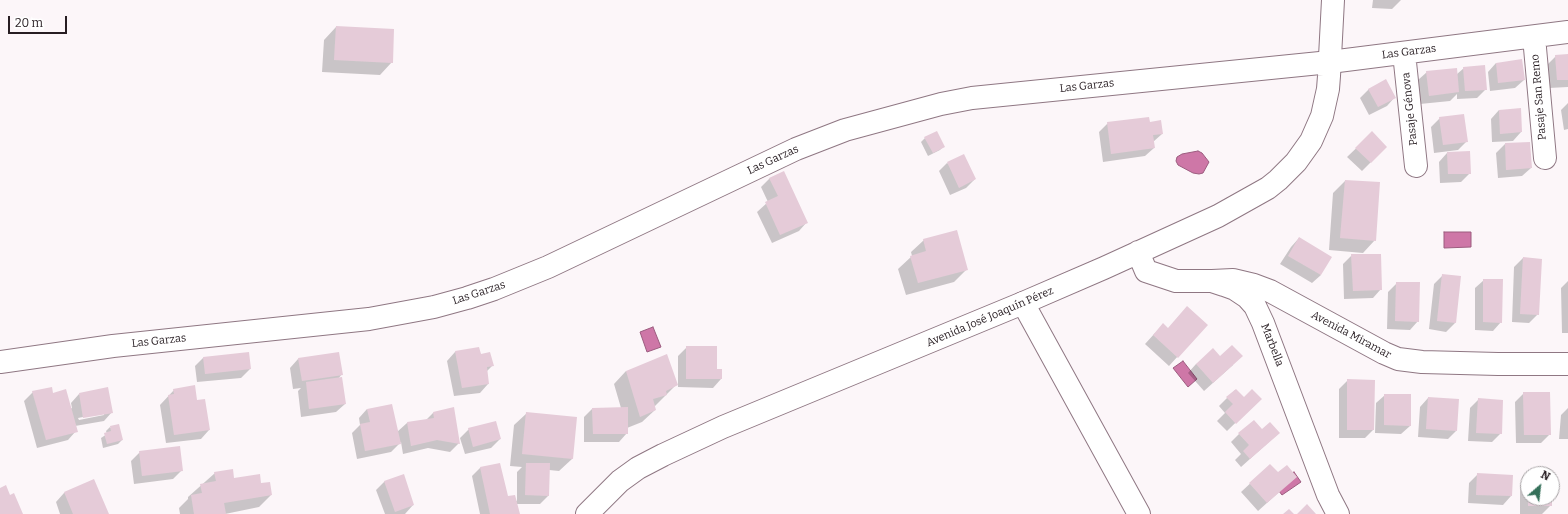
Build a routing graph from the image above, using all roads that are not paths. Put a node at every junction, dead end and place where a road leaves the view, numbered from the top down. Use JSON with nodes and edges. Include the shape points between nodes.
{"nodes":[{"id":1,"x":1333,"y":2,"type":"edge"},
{"id":2,"x":1568,"y":32,"type":"edge"},
{"id":3,"x":1534,"y":37,"type":"junction"},
{"id":4,"x":1404,"y":53,"type":"junction"},
{"id":5,"x":1330,"y":62,"type":"junction"},
{"id":6,"x":1545,"y":158,"type":"dead end"},
{"id":7,"x":1416,"y":166,"type":"dead end"},
{"id":8,"x":1138,"y":252,"type":"junction"},
{"id":9,"x":1212,"y":281,"type":"junction"},
{"id":10,"x":1023,"y":304,"type":"junction"},
{"id":11,"x":0,"y":362,"type":"edge"},
{"id":12,"x":1568,"y":364,"type":"edge"},
{"id":13,"x":587,"y":514,"type":"edge"},
{"id":14,"x":1139,"y":514,"type":"edge"},
{"id":15,"x":1338,"y":514,"type":"edge"}],
"edges":[{"from":1,"to":5,"type":"street","name":"Avenida José Joaquín Pérez"},
{"from":2,"to":3,"type":"street","name":"Las Garzas"},
{"from":3,"to":4,"type":"street","name":"Las Garzas"},
{"from":3,"to":6,"type":"street","name":"Pasaje San Remo"},
{"from":4,"to":5,"type":"street","name":"Las Garzas"},
{"from":4,"to":7,"type":"street","name":"Pasaje Génova"},
{"from":5,"to":8,"type":"street","name":"Avenida José Joaquín Pérez","via":[[1322,116],[1311,141],[1288,171],[1268,188],[1246,201]]},
{"from":5,"to":11,"type":"street","name":"Las Garzas","via":[[972,98],[941,104],[845,130],[796,149],[548,267],[494,289],[434,307],[369,319],[113,346]]},
{"from":8,"to":9,"type":"street","name":"Marbella","via":[[1146,271],[1176,281]]},
{"from":8,"to":10,"type":"street","name":"Avenida José Joaquín Pérez"},
{"from":9,"to":12,"type":"street","name":"Avenida Miramar","via":[[1233,280],[1254,285],[1398,359],[1422,362]]},
{"from":9,"to":15,"type":"street","name":"Marbella","via":[[1234,289],[1255,306],[1264,323],[1328,495]]},
{"from":10,"to":13,"type":"street","name":"Avenida José Joaquín Pérez","via":[[723,427],[663,455],[620,481]]},
{"from":10,"to":14,"type":"street"}]}
